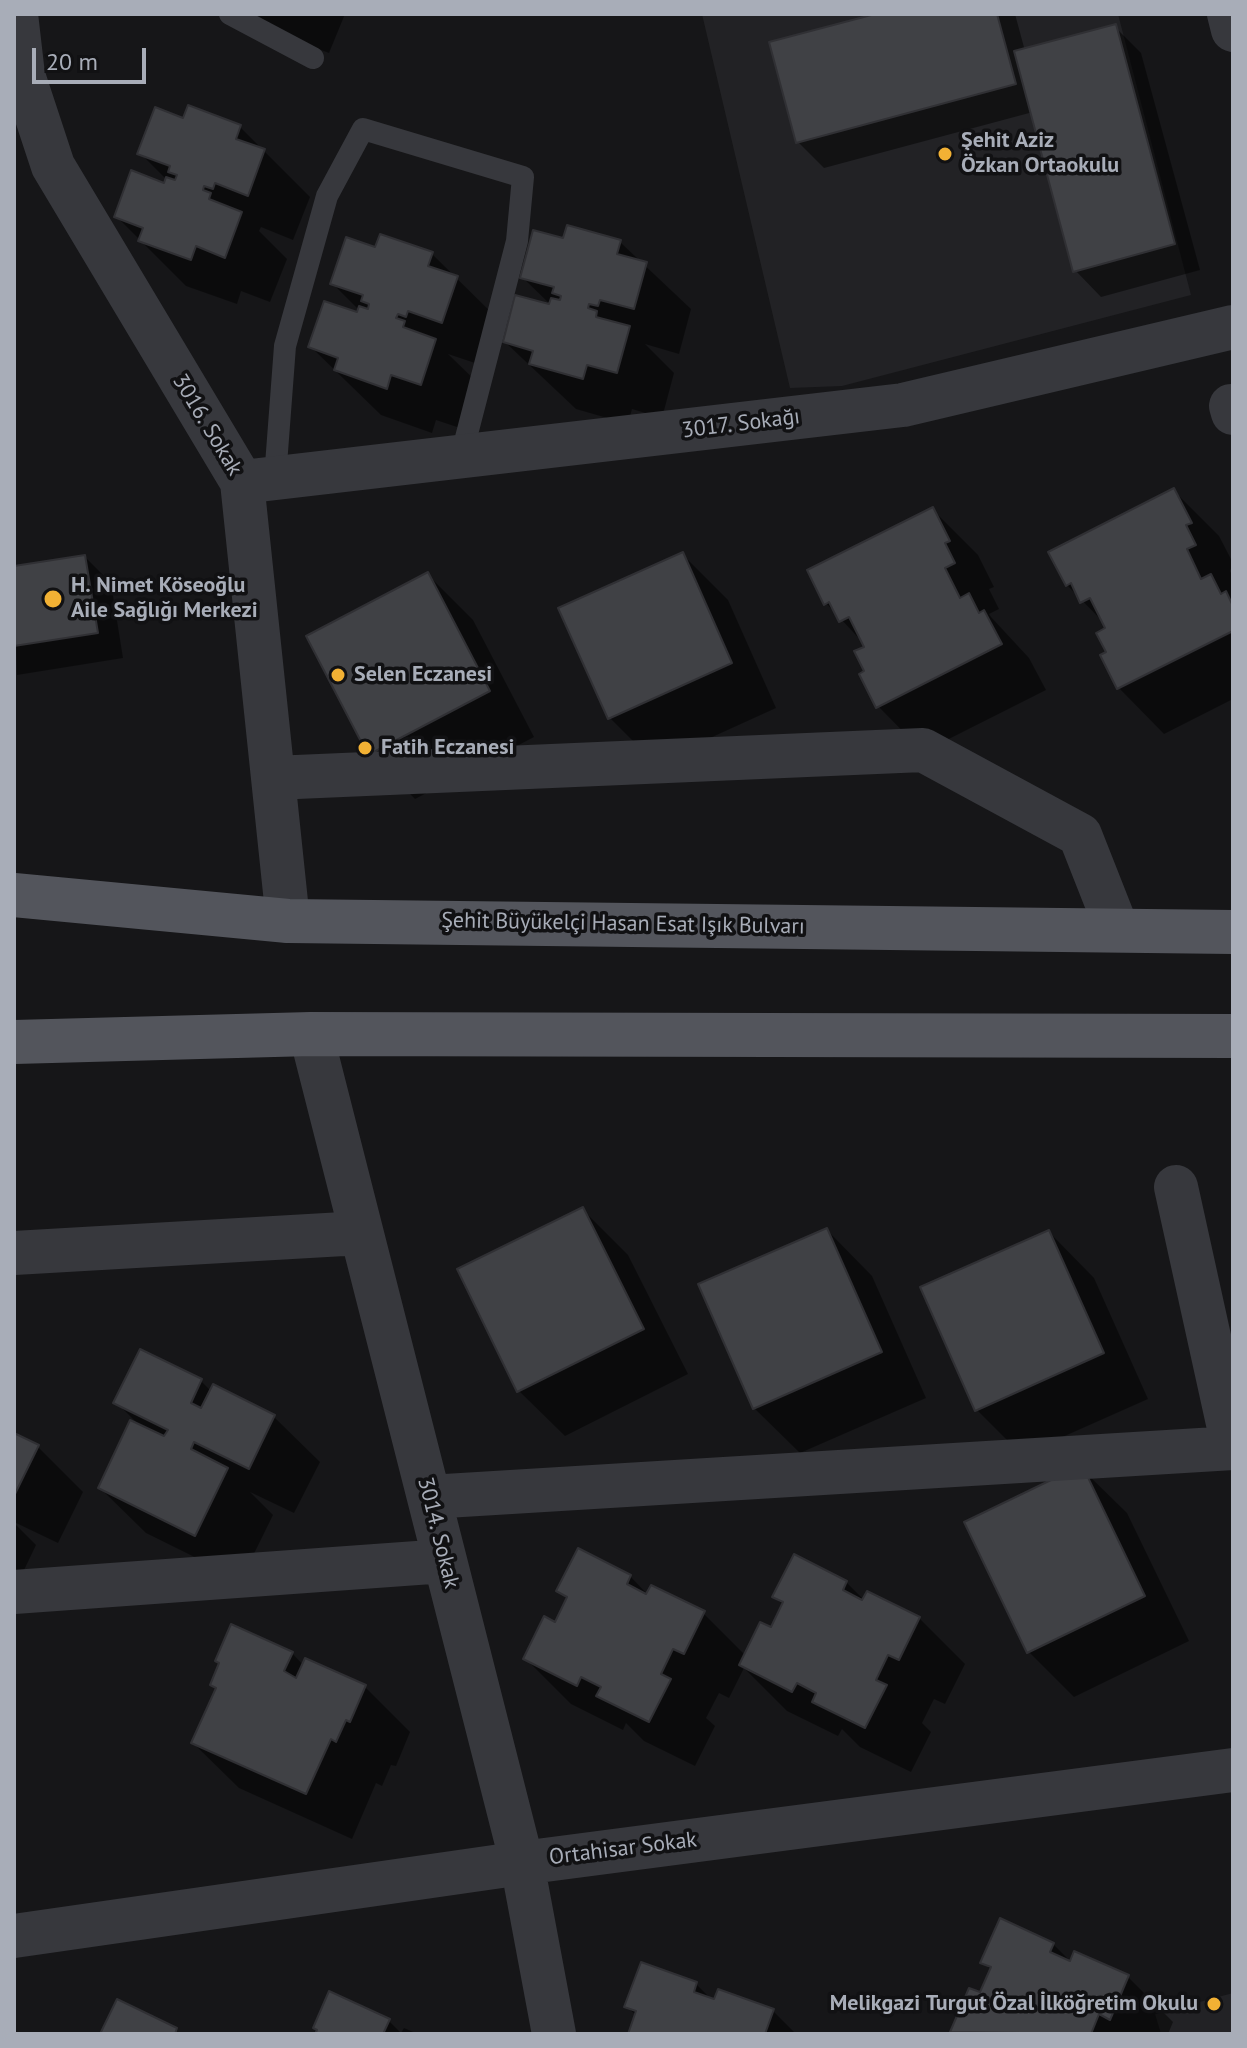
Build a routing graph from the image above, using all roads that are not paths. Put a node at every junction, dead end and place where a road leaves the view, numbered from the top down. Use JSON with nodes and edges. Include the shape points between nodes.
{"nodes":[{"id":1,"x":16,"y":14,"type":"edge"},
{"id":2,"x":230,"y":14,"type":"edge"},
{"id":3,"x":1229,"y":14,"type":"edge"},
{"id":4,"x":1233,"y":30,"type":"edge"},
{"id":5,"x":313,"y":58,"type":"dead end"},
{"id":6,"x":1233,"y":327,"type":"edge"},
{"id":7,"x":461,"y":457,"type":"junction"},
{"id":8,"x":258,"y":480,"type":"junction"},
{"id":9,"x":273,"y":778,"type":"junction"},
{"id":10,"x":14,"y":895,"type":"edge"},
{"id":11,"x":288,"y":921,"type":"junction"},
{"id":12,"x":1117,"y":929,"type":"junction"},
{"id":13,"x":1233,"y":932,"type":"edge"},
{"id":14,"x":311,"y":1034,"type":"junction"},
{"id":15,"x":1233,"y":1036,"type":"edge"},
{"id":16,"x":14,"y":1042,"type":"edge"},
{"id":17,"x":1176,"y":1187,"type":"dead end"},
{"id":18,"x":361,"y":1233,"type":"junction"},
{"id":19,"x":14,"y":1253,"type":"edge"},
{"id":20,"x":1233,"y":1447,"type":"edge"},
{"id":21,"x":429,"y":1497,"type":"junction"},
{"id":22,"x":445,"y":1561,"type":"junction"},
{"id":23,"x":14,"y":1592,"type":"edge"},
{"id":24,"x":1233,"y":1770,"type":"edge"},
{"id":25,"x":522,"y":1863,"type":"junction"},
{"id":26,"x":14,"y":1936,"type":"edge"},
{"id":27,"x":554,"y":2034,"type":"edge"}],
"edges":[{"from":1,"to":8,"type":"street","name":"3016. Sokak","via":[[23,75],[53,166]]},
{"from":2,"to":5,"type":"lane"},
{"from":3,"to":4,"type":"street"},
{"from":6,"to":7,"type":"street","name":"3017. Sokağı","via":[[903,405]]},
{"from":7,"to":8,"type":"street","name":"3017. Sokağı"},
{"from":7,"to":8,"type":"lane","via":[[517,241],[523,177],[363,129],[327,196],[285,346]]},
{"from":8,"to":9,"type":"street","name":"3016. Sokak"},
{"from":9,"to":11,"type":"street","name":"3016. Sokak"},
{"from":9,"to":12,"type":"street","via":[[923,750],[1080,835]]},
{"from":10,"to":11,"type":"main road","name":"Şehit Büyükelçi Hasan Esat Işık Bulvarı"},
{"from":11,"to":12,"type":"main road","name":"Şehit Büyükelçi Hasan Esat Işık Bulvarı"},
{"from":12,"to":13,"type":"main road","name":"Şehit Büyükelçi Hasan Esat Işık Bulvarı"},
{"from":14,"to":15,"type":"main road"},
{"from":14,"to":16,"type":"main road"},
{"from":14,"to":18,"type":"street","name":"3014. Sokak"},
{"from":17,"to":20,"type":"street"},
{"from":18,"to":19,"type":"street"},
{"from":18,"to":21,"type":"street","name":"3014. Sokak"},
{"from":20,"to":21,"type":"street"},
{"from":21,"to":22,"type":"street","name":"3014. Sokak"},
{"from":22,"to":23,"type":"street"},
{"from":22,"to":25,"type":"street","name":"3014. Sokak"},
{"from":24,"to":25,"type":"street","name":"Ortahisar Sokak"},
{"from":25,"to":26,"type":"street","name":"Ortahisar Sokak"},
{"from":25,"to":27,"type":"street","name":"3014. Sokak"}]}
